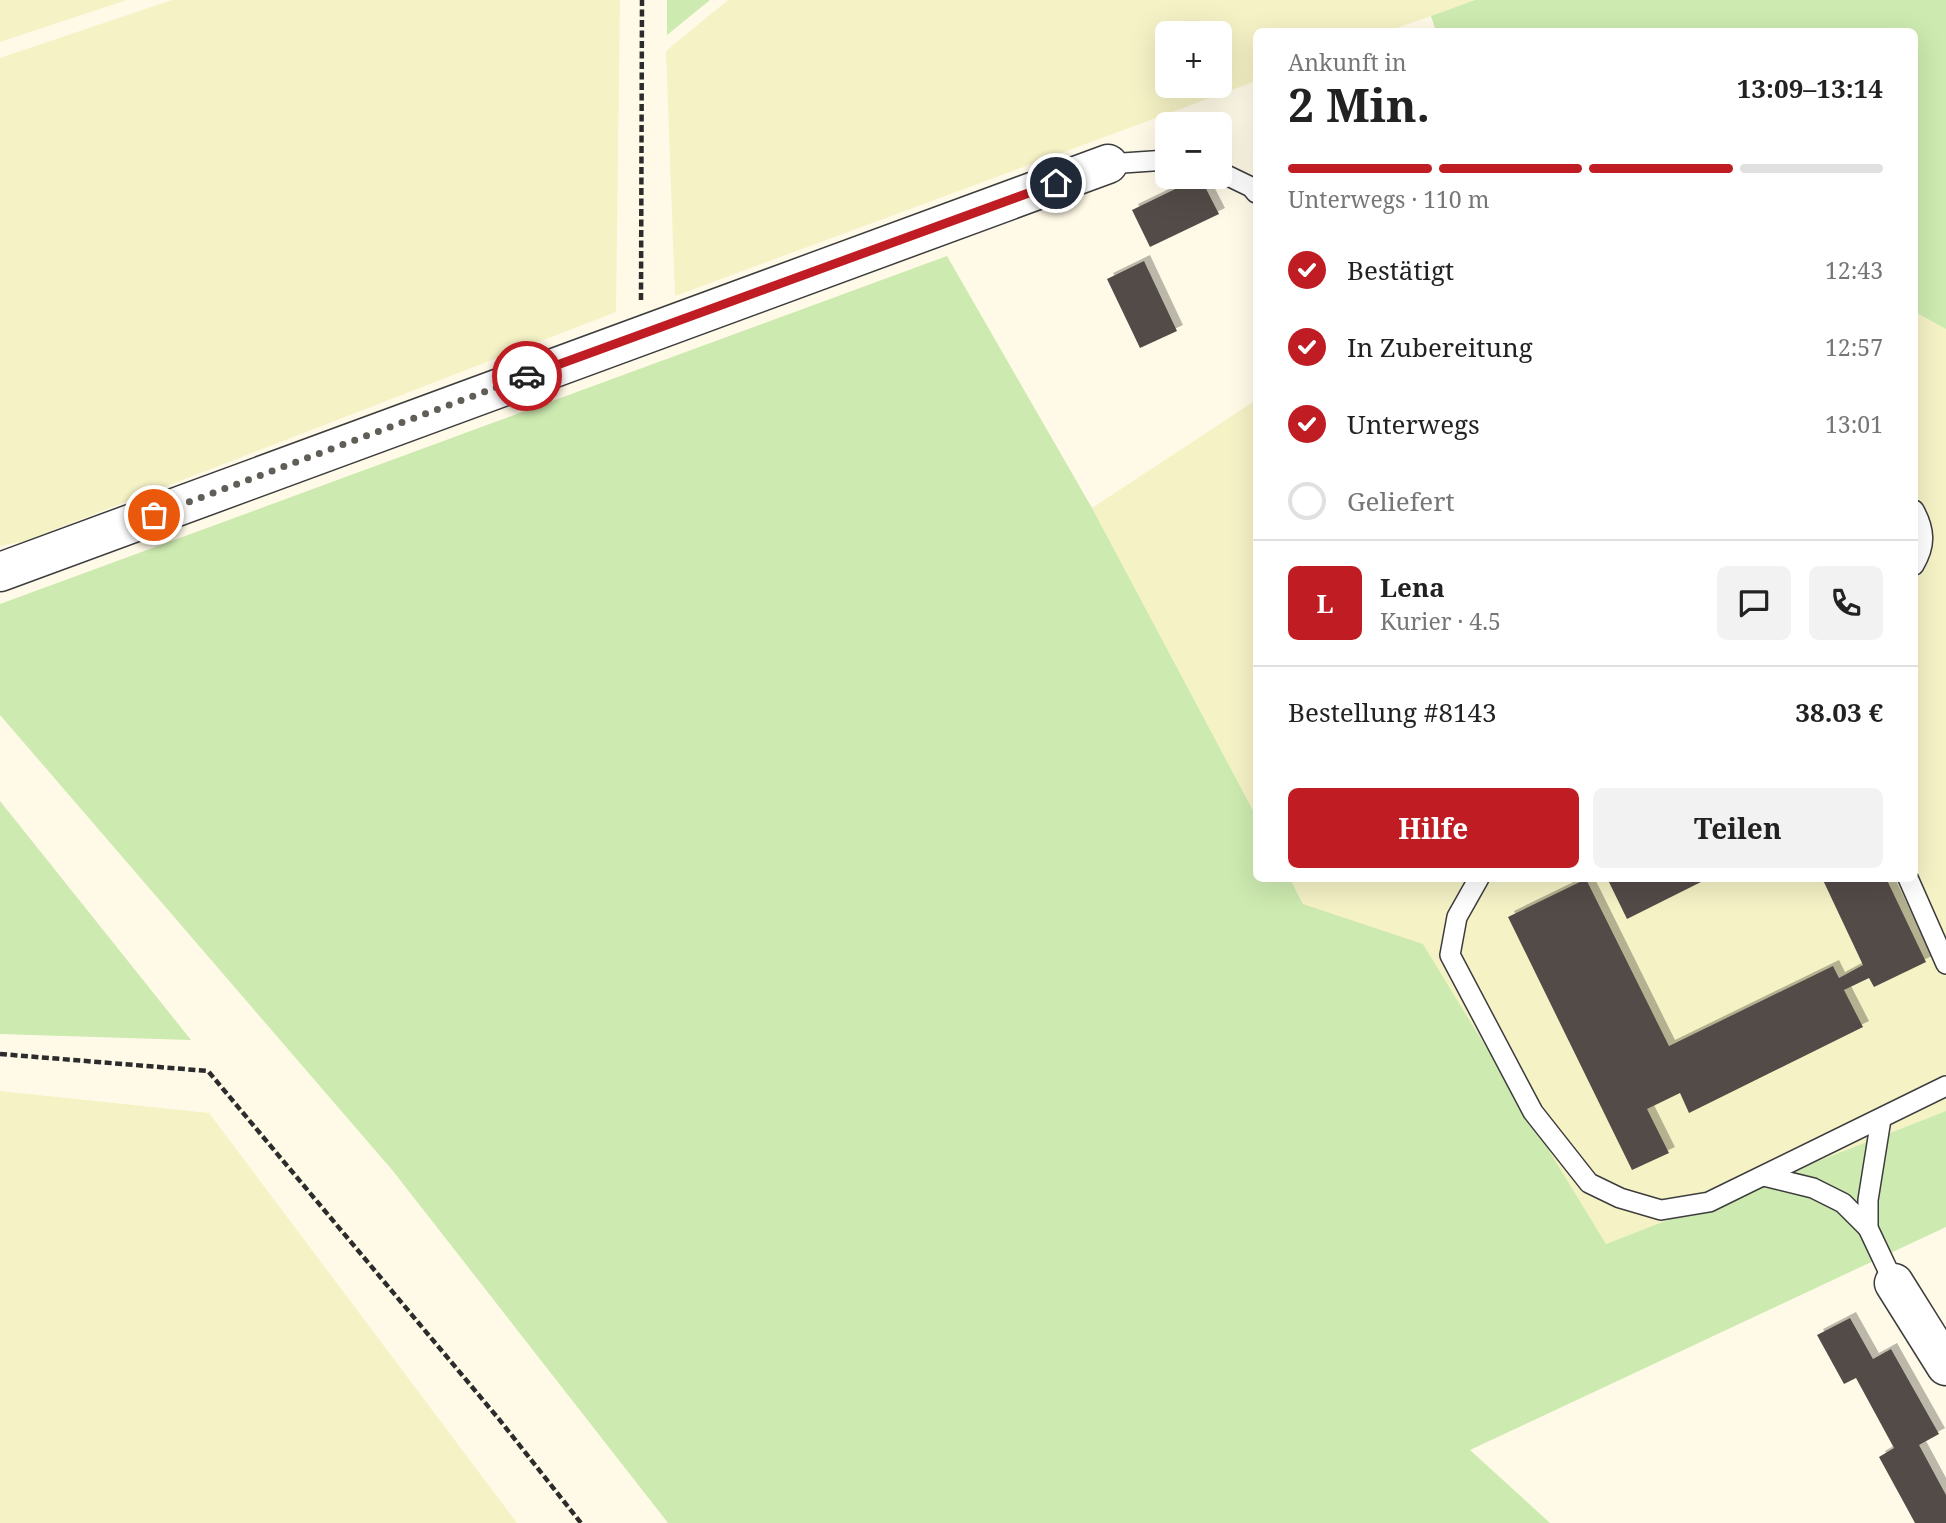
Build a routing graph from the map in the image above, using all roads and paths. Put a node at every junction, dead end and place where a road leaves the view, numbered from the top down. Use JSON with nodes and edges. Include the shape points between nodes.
{"nodes":[{"id":1,"x":642,"y":0,"type":"edge"},
{"id":2,"x":1155,"y":161,"type":"edge"},
{"id":3,"x":1108,"y":164,"type":"joint"},
{"id":4,"x":1232,"y":178,"type":"edge"},
{"id":5,"x":1253,"y":189,"type":"edge"},
{"id":6,"x":641,"y":334,"type":"junction"},
{"id":7,"x":1918,"y":517,"type":"edge"},
{"id":8,"x":1918,"y":557,"type":"edge"},
{"id":9,"x":0,"y":572,"type":"edge"},
{"id":10,"x":1477,"y":882,"type":"edge"},
{"id":11,"x":1910,"y":882,"type":"edge"},
{"id":12,"x":1946,"y":964,"type":"edge"},
{"id":13,"x":0,"y":1054,"type":"edge"},
{"id":14,"x":1946,"y":1086,"type":"edge"},
{"id":15,"x":1881,"y":1119,"type":"junction"},
{"id":16,"x":1764,"y":1176,"type":"junction"},
{"id":17,"x":1868,"y":1228,"type":"junction"},
{"id":18,"x":1894,"y":1283,"type":"joint"},
{"id":19,"x":1946,"y":1366,"type":"edge"},
{"id":20,"x":580,"y":1523,"type":"edge"}],
"edges":[{"from":1,"to":6,"type":"path"},
{"from":2,"to":3,"type":"lane"},
{"from":3,"to":6,"type":"street"},
{"from":4,"to":5,"type":"lane"},
{"from":6,"to":9,"type":"street"},
{"from":7,"to":8,"type":"lane","via":[[1924,544]]},
{"from":10,"to":16,"type":"lane","via":[[1457,917],[1450,955],[1533,1112],[1589,1183],[1661,1210],[1709,1202]]},
{"from":11,"to":12,"type":"lane"},
{"from":13,"to":20,"type":"path","via":[[208,1071]]},
{"from":14,"to":15,"type":"lane"},
{"from":15,"to":16,"type":"lane"},
{"from":15,"to":17,"type":"lane"},
{"from":16,"to":17,"type":"lane","via":[[1813,1188],[1843,1203]]},
{"from":17,"to":18,"type":"lane"},
{"from":18,"to":19,"type":"street"}]}
